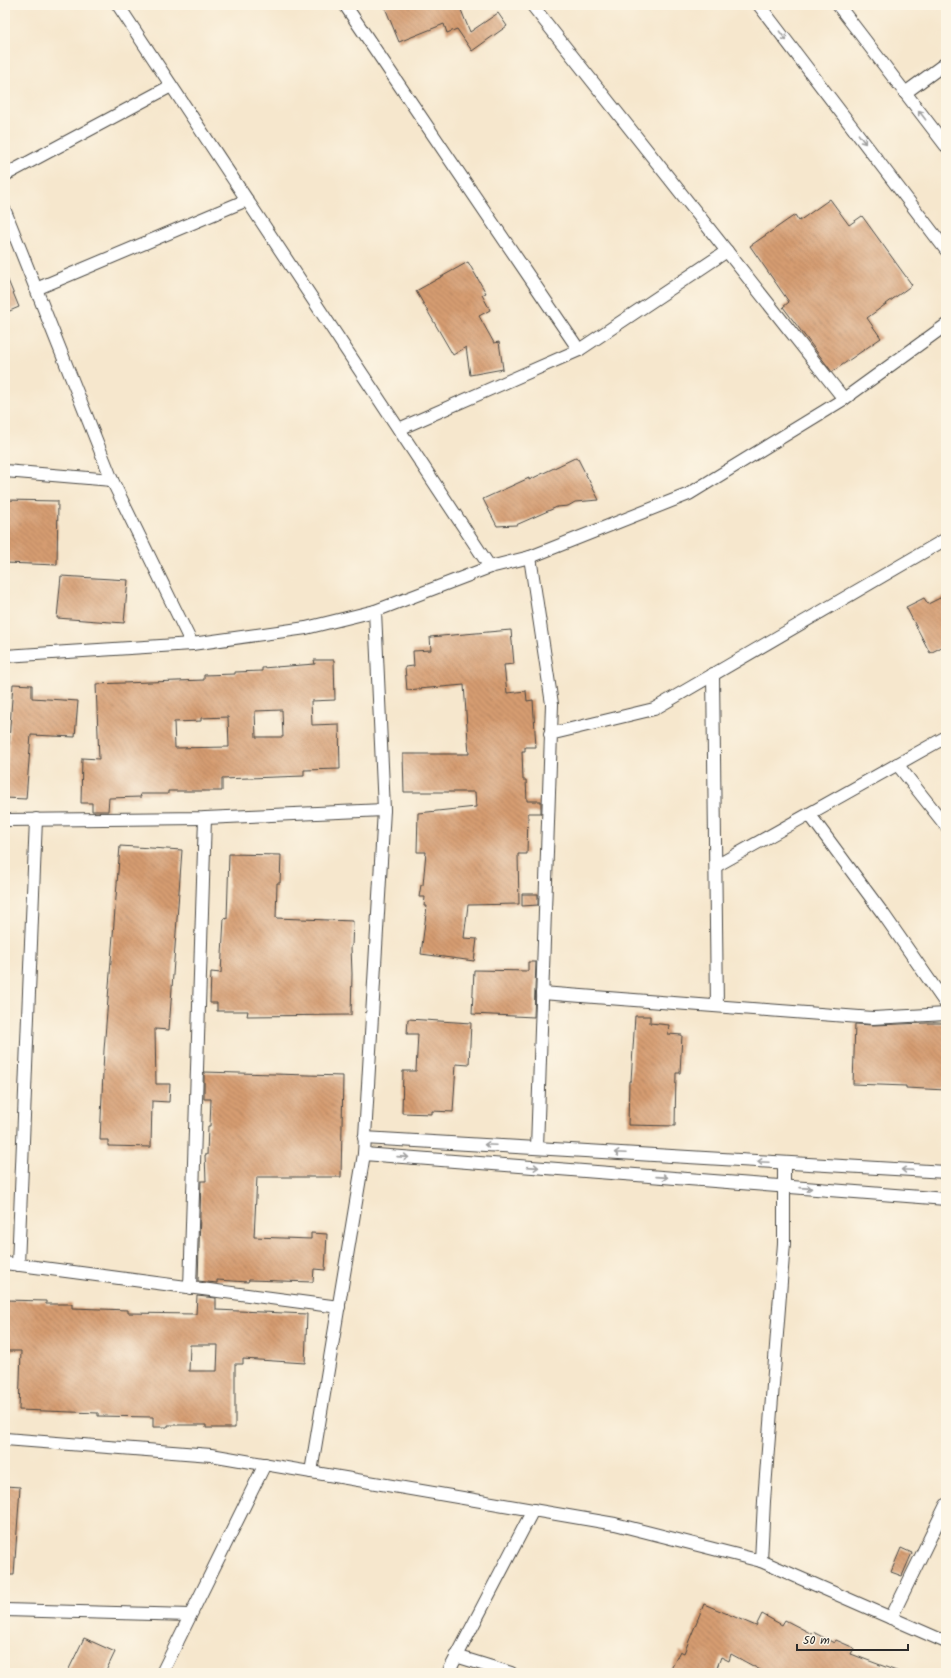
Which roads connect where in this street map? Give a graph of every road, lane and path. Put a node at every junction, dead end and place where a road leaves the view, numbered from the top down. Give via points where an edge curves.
1 (118, 5) edge
2 (345, 5) edge
3 (532, 5) edge
4 (759, 5) edge
5 (838, 5) edge
6 (946, 63) edge
7 (172, 86) junction
8 (905, 93) junction
9 (946, 146) edge
10 (5, 175) edge
11 (247, 200) junction
12 (5, 211) edge
13 (946, 250) edge
14 (727, 251) junction
15 (36, 288) junction
16 (946, 325) edge
17 (579, 350) junction
18 (844, 399) junction
19 (399, 429) junction
20 (5, 472) edge
21 (112, 480) junction
22 (944, 544) edge
23 (530, 558) junction
24 (490, 567) junction
25 (375, 611) junction
26 (192, 644) junction
27 (5, 656) edge
28 (714, 674) junction
29 (550, 734) junction
30 (946, 737) edge
31 (898, 764) junction
32 (384, 810) junction
33 (810, 815) junction
34 (205, 818) junction
35 (36, 819) junction
36 (5, 820) edge
37 (946, 826) edge
38 (716, 866) junction
39 (542, 993) junction
40 (946, 1004) edge
41 (717, 1006) junction
42 (946, 1014) edge
43 (364, 1138) junction
44 (537, 1148) junction
45 (364, 1154) junction
46 (784, 1163) junction
47 (946, 1172) edge
48 (784, 1186) junction
49 (946, 1199) edge
50 (5, 1263) edge
51 (18, 1265) junction
52 (190, 1288) junction
53 (339, 1307) junction
54 (5, 1439) edge
55 (265, 1464) junction
56 (311, 1472) junction
57 (946, 1505) edge
58 (533, 1510) junction
59 (761, 1561) junction
60 (5, 1610) edge
61 (190, 1614) junction
62 (891, 1618) junction
63 (946, 1642) edge
64 (456, 1656) junction
65 (162, 1673) edge
66 (448, 1673) edge
67 (511, 1673) edge

1 - 7 street
2 - 17 street
3 - 14 street
4 -> 13 street
5 - 8 street
6 - 8 street
7 - 10 street
7 - 11 street
9 -> 8 street
11 - 15 street
11 - 19 street
12 - 15 street
14 - 17 street
14 - 18 street
15 - 21 street
16 - 18 street
17 - 19 street
18 - 23 street via 689,494
19 - 24 street
20 - 21 street
21 - 26 street
22 - 28 street
23 - 24 street
23 - 29 street via 552,704
24 - 25 street
25 - 26 street via 306,628
25 - 32 street
26 - 27 street
28 - 29 street via 654,709
28 - 38 street
29 - 39 street
30 - 31 street
31 - 33 street
31 - 37 street
32 - 34 street
32 - 43 street
33 - 38 street
33 - 40 street
34 - 35 street
34 - 52 street
35 - 36 street
35 - 51 street
38 - 41 street
39 - 41 street
39 - 44 street
41 - 42 street via 873,1018
44 -> 43 street
43 - 45 street
46 -> 44 street
45 -> 48 street
45 - 53 street
47 -> 46 street
46 - 48 street
48 -> 49 street
48 - 59 street via 784,1243
50 - 51 street
51 - 52 street
52 - 53 street
53 - 56 street
54 - 55 street via 211,1455
55 - 56 street
55 - 61 street
56 - 58 street
57 - 62 street
58 - 59 street via 615,1524
58 - 64 street
59 - 62 street
60 - 61 street
61 - 65 street
62 - 63 street
64 - 66 street
64 - 67 street

